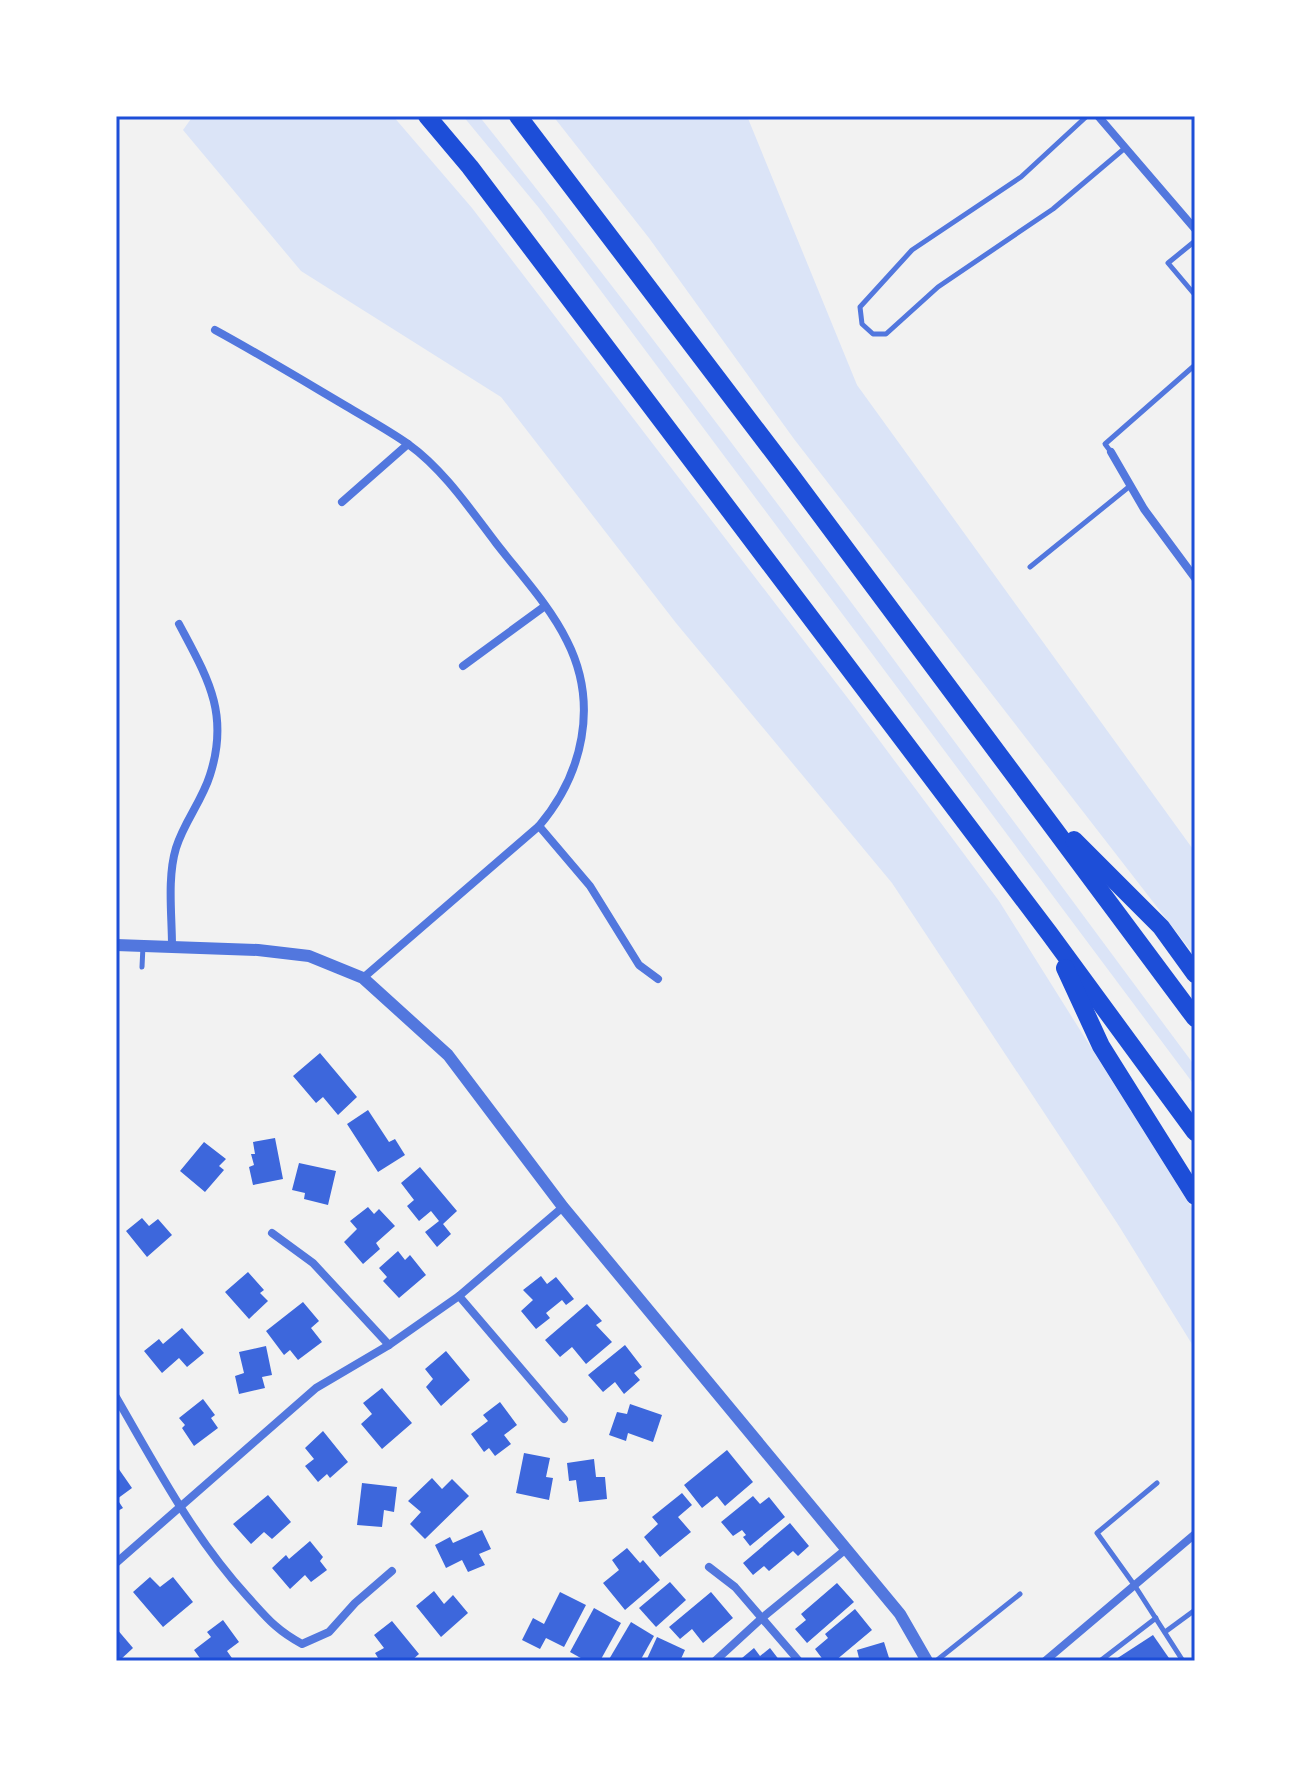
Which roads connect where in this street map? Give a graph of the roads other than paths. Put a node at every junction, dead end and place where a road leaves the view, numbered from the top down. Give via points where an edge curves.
1 (427, 116) edge
2 (518, 116) edge
3 (1087, 116) edge
4 (1098, 116) edge
5 (1126, 148) junction
6 (1195, 229) edge
7 (1195, 241) edge
8 (1195, 295) edge
9 (215, 330) dead end
10 (1195, 365) edge
11 (408, 444) junction
12 (1111, 452) joint
13 (1131, 485) junction
14 (342, 502) dead end
15 (1030, 567) dead end
16 (1195, 578) edge
17 (545, 606) junction
18 (179, 624) dead end
19 (463, 666) dead end
20 (1029, 795) junction
21 (539, 826) junction
22 (1049, 933) junction
23 (116, 945) edge
24 (143, 945) junction
25 (172, 946) junction
26 (142, 967) dead end
27 (1195, 974) edge
28 (363, 978) junction
29 (658, 979) dead end
30 (1195, 1018) edge
31 (1195, 1132) edge
32 (1195, 1196) edge
33 (563, 1207) junction
34 (272, 1233) dead end
35 (459, 1296) junction
36 (389, 1345) junction
37 (116, 1397) edge
38 (564, 1419) dead end
39 (1157, 1483) dead end
40 (180, 1506) junction
41 (1195, 1534) edge
42 (845, 1550) junction
43 (116, 1563) edge
44 (709, 1567) dead end
45 (392, 1571) dead end
46 (1135, 1586) junction
47 (1020, 1594) dead end
48 (1195, 1610) edge
49 (762, 1618) junction
50 (1156, 1618) junction
51 (1165, 1632) junction
52 (715, 1661) edge
53 (799, 1661) edge
54 (927, 1661) edge
55 (936, 1661) edge
56 (1045, 1661) edge
57 (1100, 1661) edge
58 (1183, 1661) edge

1 - 22 highway
2 - 20 highway
3 - 5 lane via 1021,177 912,250 860,307 862,324 873,334 886,334 938,287 1053,209
4 - 5 street
5 - 6 street
7 - 8 lane via 1168,263
9 - 11 street
10 - 12 lane via 1105,444
11 - 14 street
11 - 17 street via 467,505
12 - 13 street
13 - 15 lane
13 - 16 street
17 - 19 street
17 - 21 street via 577,667 584,725 573,774
18 - 25 street via 209,682 219,720 210,776 175,851
20 - 27 highway via 1161,927
20 - 30 highway
21 - 28 street
21 - 29 street via 590,886 639,965
22 - 31 highway
22 - 32 highway via 1101,1046
23 - 24 street
24 - 25 street
24 - 26 lane
25 - 28 street via 309,956
28 - 33 street via 448,1055
33 - 35 street
33 - 42 street
34 - 36 street via 313,1263
35 - 36 street
35 - 38 street
36 - 40 street via 316,1388
37 - 40 street
39 - 46 lane via 1097,1533
40 - 43 street
40 - 45 street via 227,1574 280,1633 302,1644 329,1632
41 - 46 street
42 - 49 street
42 - 54 street via 900,1614
44 - 49 street
46 - 50 lane
46 - 56 street
47 - 55 lane
48 - 51 lane
49 - 52 street
49 - 53 street
50 - 51 lane
50 - 57 lane
51 - 58 lane

